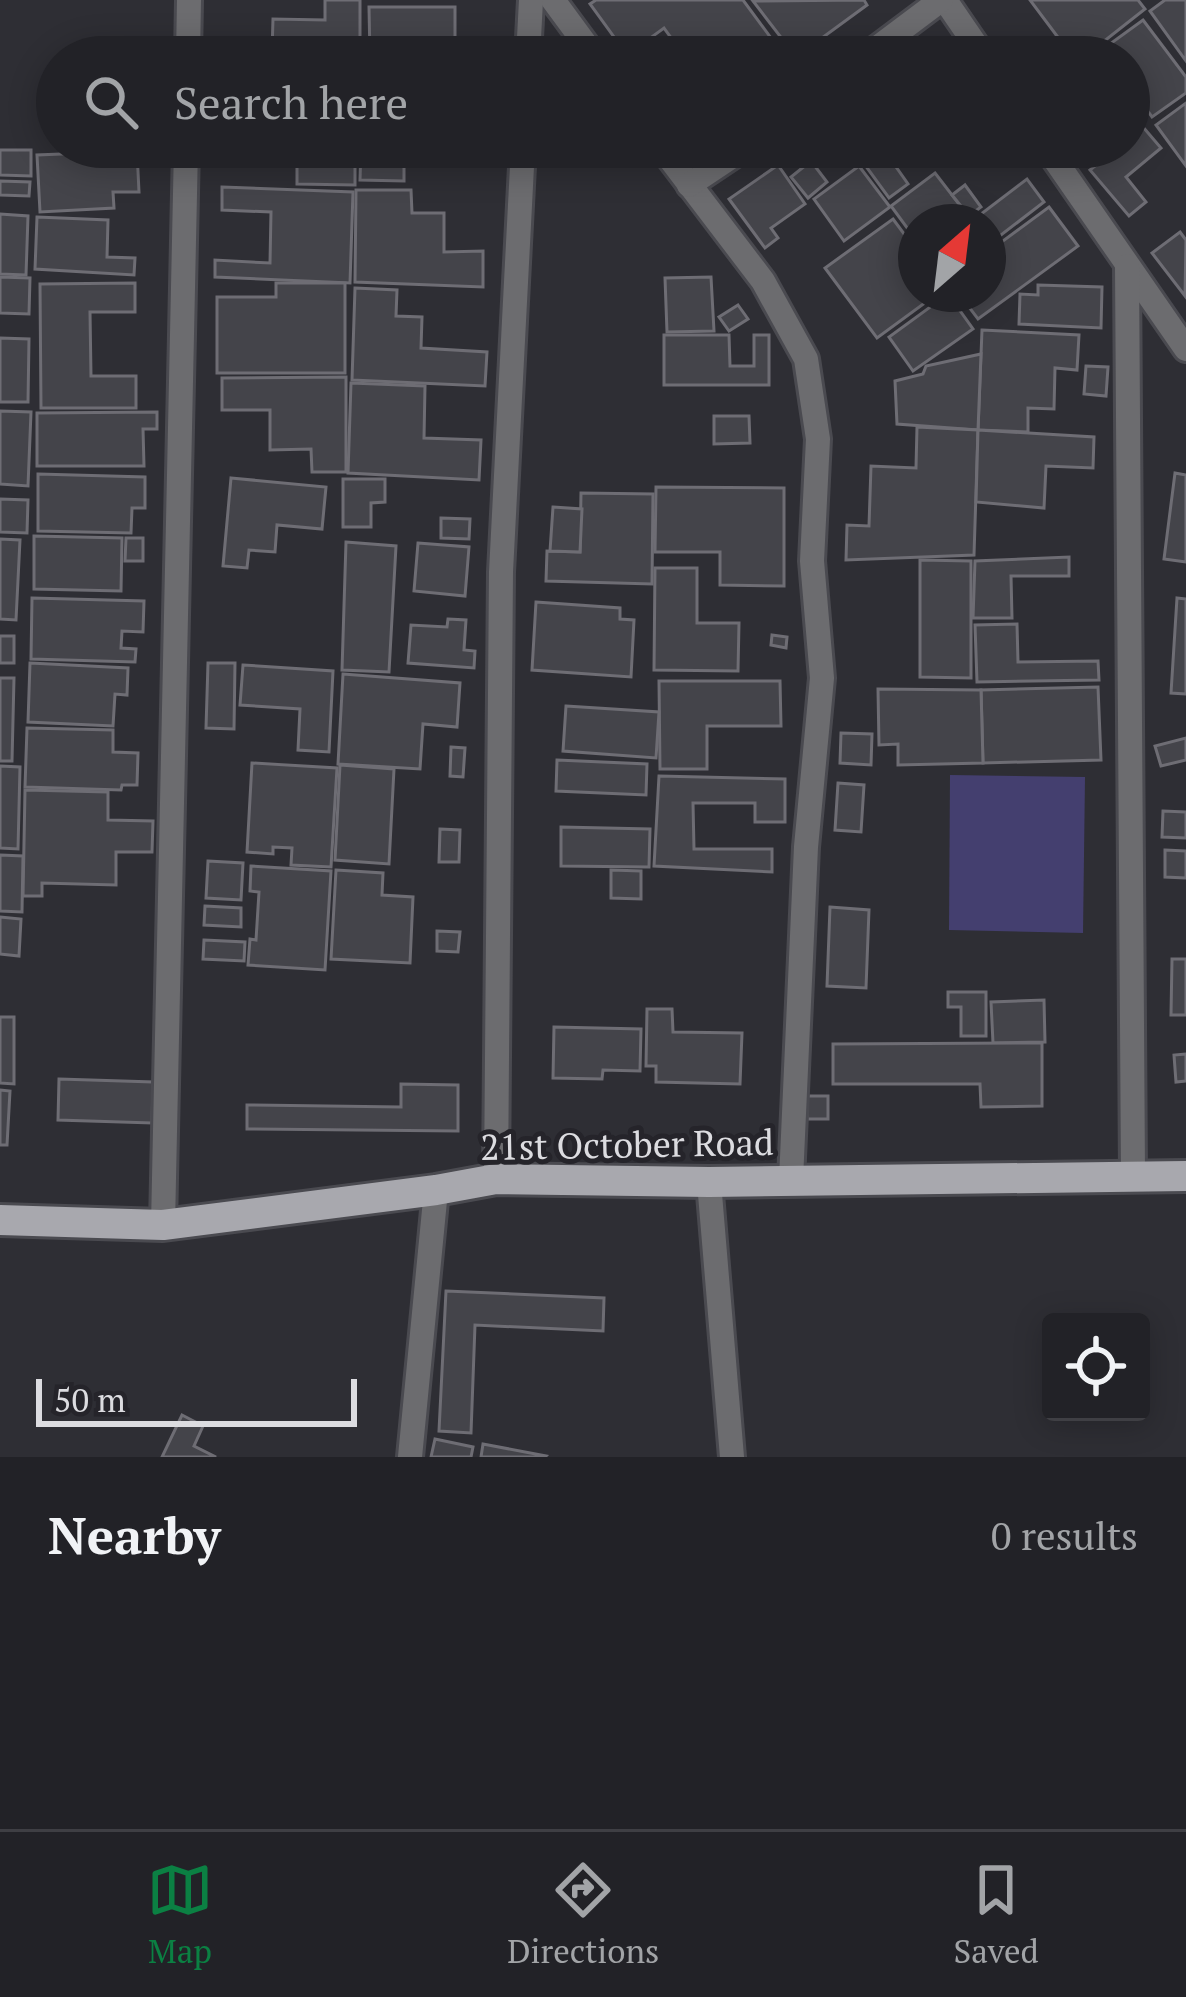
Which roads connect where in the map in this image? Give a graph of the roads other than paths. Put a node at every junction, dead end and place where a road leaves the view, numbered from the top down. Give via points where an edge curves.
1 (189, 0) edge
2 (531, 0) edge
3 (553, 0) edge
4 (943, 0) edge
5 (188, 36) edge
6 (529, 36) edge
7 (580, 36) edge
8 (894, 36) edge
9 (969, 36) edge
10 (186, 168) edge
11 (523, 168) edge
12 (676, 168) edge
13 (714, 168) edge
14 (1060, 168) edge
15 (689, 185) junction
16 (1127, 266) junction
17 (1186, 349) edge
18 (1133, 1175) junction
19 (1186, 1176) edge
20 (496, 1179) junction
21 (791, 1180) junction
22 (709, 1182) junction
23 (436, 1190) junction
24 (0, 1220) edge
25 (164, 1225) junction
26 (410, 1457) edge
27 (732, 1457) edge

1 - 5 street
2 - 6 street
3 - 7 street
4 - 8 street
4 - 9 street
10 - 25 street
11 - 20 street via 501,572
12 - 15 street
13 - 15 street
14 - 16 street
15 - 21 street via 764,281 806,359 818,439 812,561 822,678
16 - 17 street
16 - 18 street
18 - 19 main road, 21st October Road
18 - 21 main road, 21st October Road
20 - 22 main road, 21st October Road
20 - 23 main road, 21st October Road
21 - 22 main road, 21st October Road
22 - 27 street
23 - 25 main road, 21st October Road
23 - 26 street
24 - 25 main road, 21st October Road

